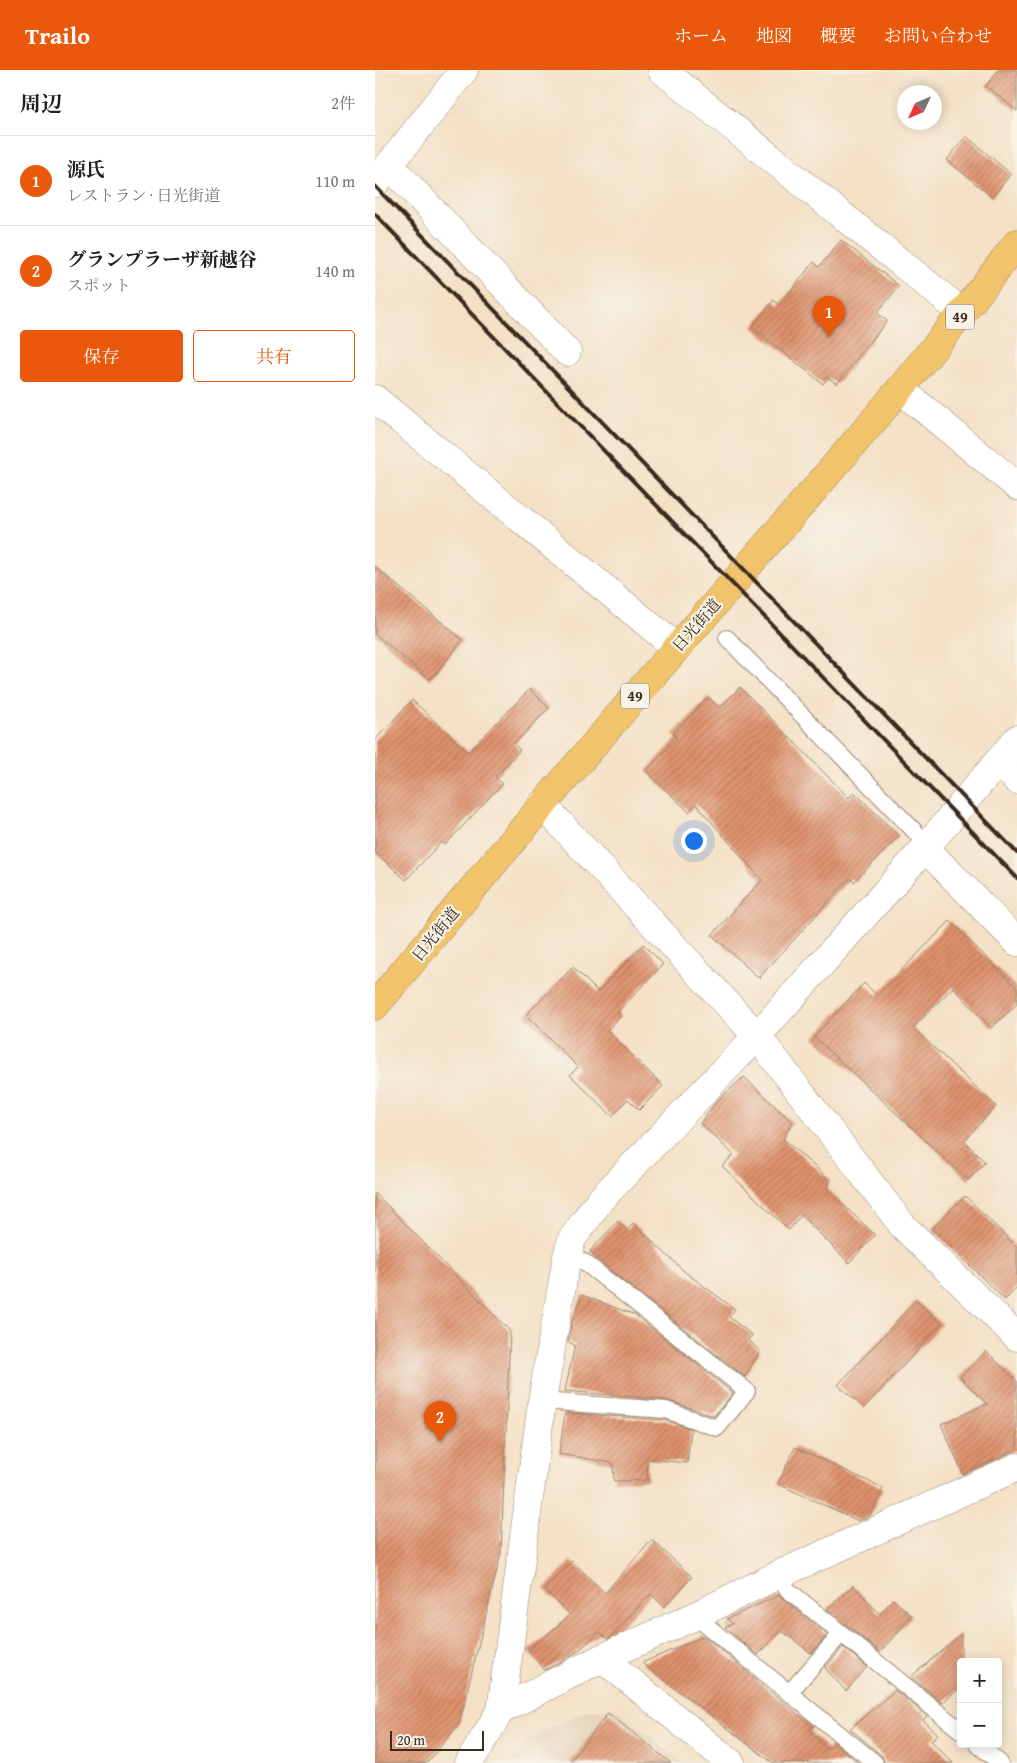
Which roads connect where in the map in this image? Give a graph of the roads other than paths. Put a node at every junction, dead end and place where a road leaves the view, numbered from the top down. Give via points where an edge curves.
1 (464, 70) edge
2 (663, 70) edge
3 (382, 174) edge
4 (1017, 243) edge
5 (963, 313) junction
6 (567, 352) dead end
7 (900, 389) junction
8 (375, 399) edge
9 (1017, 486) edge
10 (727, 638) dead end
11 (677, 648) junction
12 (1017, 739) edge
13 (1008, 771) edge
14 (542, 804) junction
15 (927, 847) junction
16 (1017, 942) edge
17 (375, 1006) edge
18 (757, 1036) junction
19 (567, 1256) junction
20 (1017, 1337) edge
21 (542, 1401) junction
22 (1017, 1467) edge
23 (778, 1575) junction
24 (695, 1616) junction
25 (841, 1634) junction
26 (602, 1658) junction
27 (789, 1693) junction
28 (501, 1710) junction
29 (957, 1728) edge
30 (982, 1748) edge
31 (469, 1763) edge
32 (731, 1763) edge
33 (875, 1763) edge
34 (1000, 1763) edge

1 - 3 street
2 - 5 street
3 - 6 street
4 - 5 main road, 日光街道 / 49
5 - 7 main road, 日光街道 / 49
7 - 9 street
7 - 11 main road, 日光街道 / 49
8 - 11 street
10 - 15 lane
11 - 14 main road, 日光街道 / 49
12 - 13 street
13 - 15 street
14 - 17 main road, 日光街道 / 49
14 - 18 street
15 - 16 street
15 - 18 street
18 - 19 street via 600,1200 572,1239
18 - 20 street via 903,1226
19 - 21 street
19 - 21 lane via 585,1262 747,1391 717,1428 666,1410
21 - 28 street
22 - 23 street
23 - 24 street
23 - 25 lane via 788,1590
24 - 26 street
24 - 27 lane
25 - 27 lane
25 - 29 lane
26 - 28 street
26 - 32 street
27 - 33 lane
28 - 31 street
30 - 34 lane

